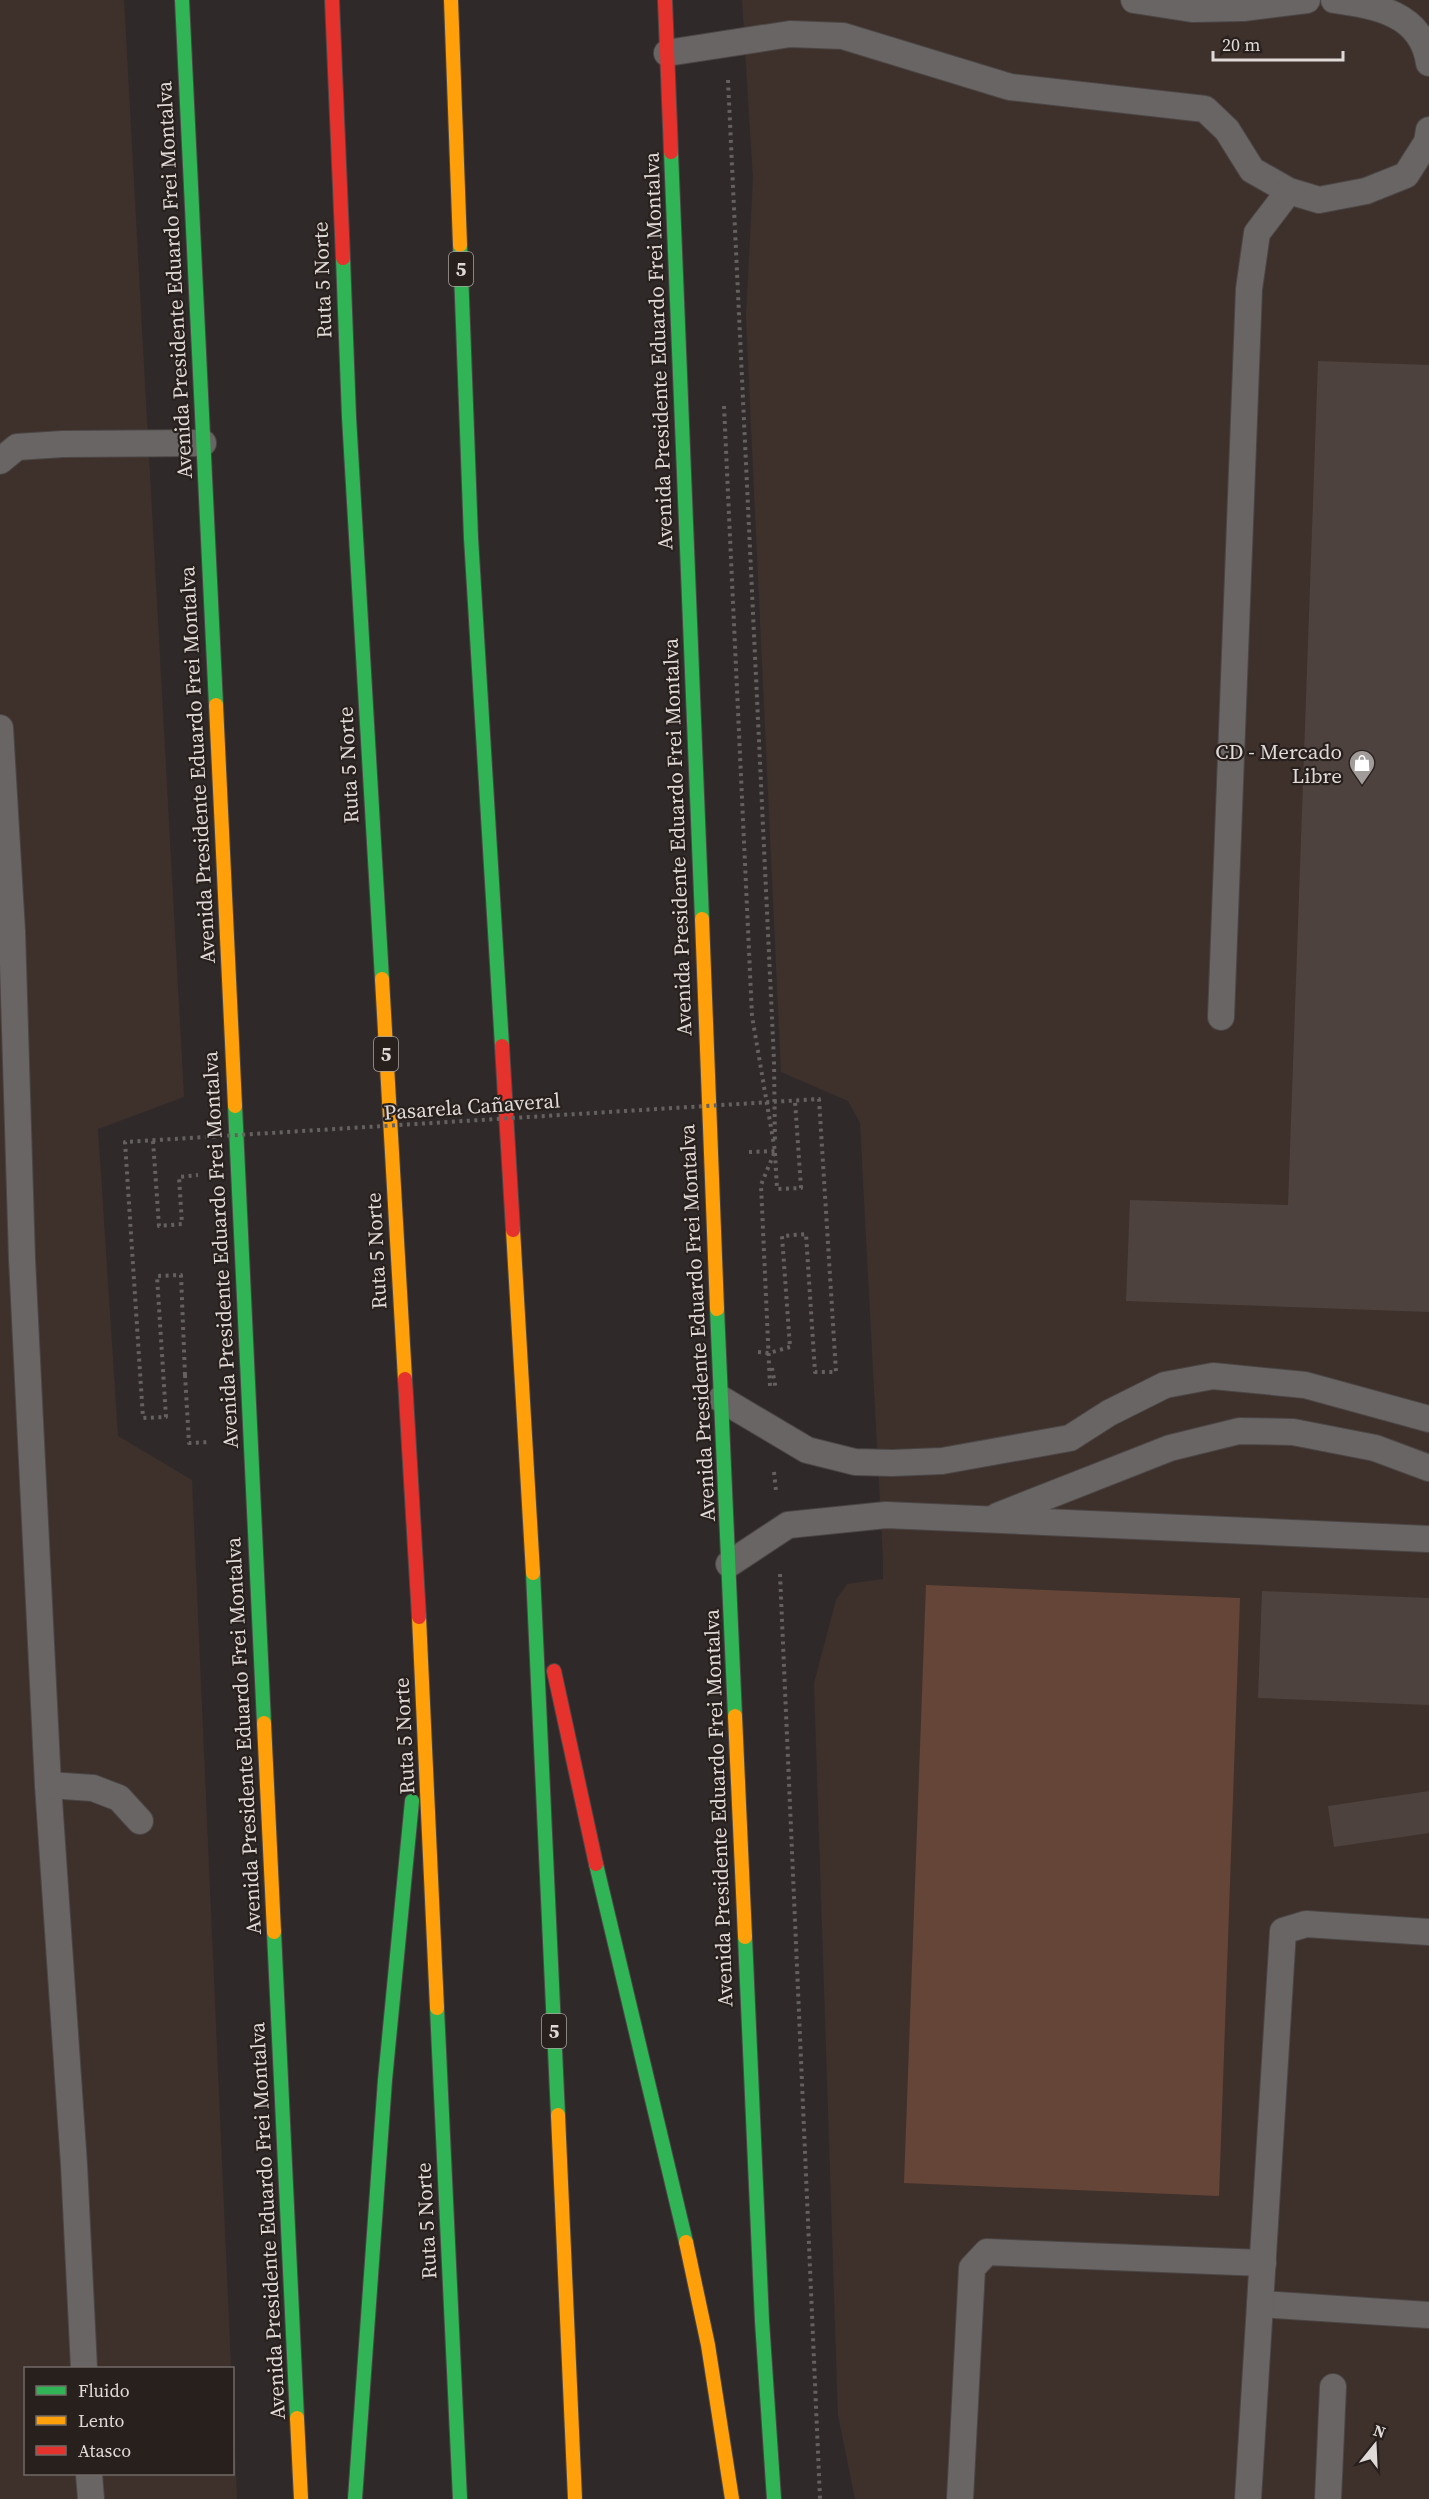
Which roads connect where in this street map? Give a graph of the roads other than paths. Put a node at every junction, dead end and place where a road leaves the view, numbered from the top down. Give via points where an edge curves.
1 (182, 0) edge
2 (332, 0) edge
3 (450, 0) edge
4 (665, 0) edge
5 (1134, 0) edge
6 (1307, 0) edge
7 (1334, 0) edge
8 (667, 53) junction
9 (1429, 63) edge
10 (1429, 130) edge
11 (1289, 191) junction
12 (203, 443) junction
13 (0, 461) edge
14 (0, 728) edge
15 (1221, 1017) dead end
16 (721, 1399) junction
17 (1429, 1419) edge
18 (1429, 1468) edge
19 (989, 1520) junction
20 (1429, 1539) edge
21 (533, 1563) junction
22 (729, 1564) junction
23 (423, 1692) junction
24 (48, 1785) junction
25 (140, 1821) dead end
26 (1429, 1932) edge
27 (1263, 2263) junction
28 (1260, 2304) junction
29 (1429, 2315) edge
30 (84, 2367) edge
31 (1333, 2387) dead end
32 (90, 2475) edge
33 (91, 2499) edge
34 (301, 2499) edge
35 (355, 2499) edge
36 (460, 2499) edge
37 (575, 2499) edge
38 (732, 2499) edge
39 (774, 2499) edge
40 (960, 2499) edge
41 (1248, 2499) edge
42 (1328, 2499) edge

1 - 12 main road, Avenida Presidente Eduardo Frei Montalva
2 - 23 main road, Ruta 5 Norte / 5 via 349,417
3 - 21 main road, 5 via 472,550
4 - 8 main road, Avenida Presidente Eduardo Frei Montalva
5 - 6 lane via 1192,9
7 - 9 lane via 1371,6 1404,19 1426,46
8 - 11 lane via 790,34 843,36 1010,87 1205,109 1227,130 1252,170
8 - 16 main road, Avenida Presidente Eduardo Frei Montalva
10 - 11 lane via 1427,142 1406,175 1366,191 1319,200
11 - 15 lane via 1257,233 1250,288
12 - 13 lane via 17,447
12 - 34 main road, Avenida Presidente Eduardo Frei Montalva
14 - 24 lane
16 - 17 lane via 807,1450 855,1462 942,1461 1070,1438 1165,1385 1213,1376 1305,1385
16 - 22 main road, Avenida Presidente Eduardo Frei Montalva
18 - 19 lane via 1375,1448 1293,1432 1239,1431 1170,1448
19 - 20 lane
19 - 22 lane via 886,1515 788,1525
21 - 37 main road, 5
21 - 38 main road via 573,1766 690,2254 714,2374
22 - 39 main road, Avenida Presidente Eduardo Frei Montalva via 761,2309
23 - 35 main road via 385,2080
23 - 36 main road, Ruta 5 Norte / 5
24 - 25 lane via 93,1788 119,1798
24 - 30 lane
26 - 27 lane via 1306,1924 1283,1931
27 - 28 lane
27 - 40 lane via 987,2252 972,2268
28 - 29 lane
28 - 41 lane
31 - 42 lane
32 - 33 lane

